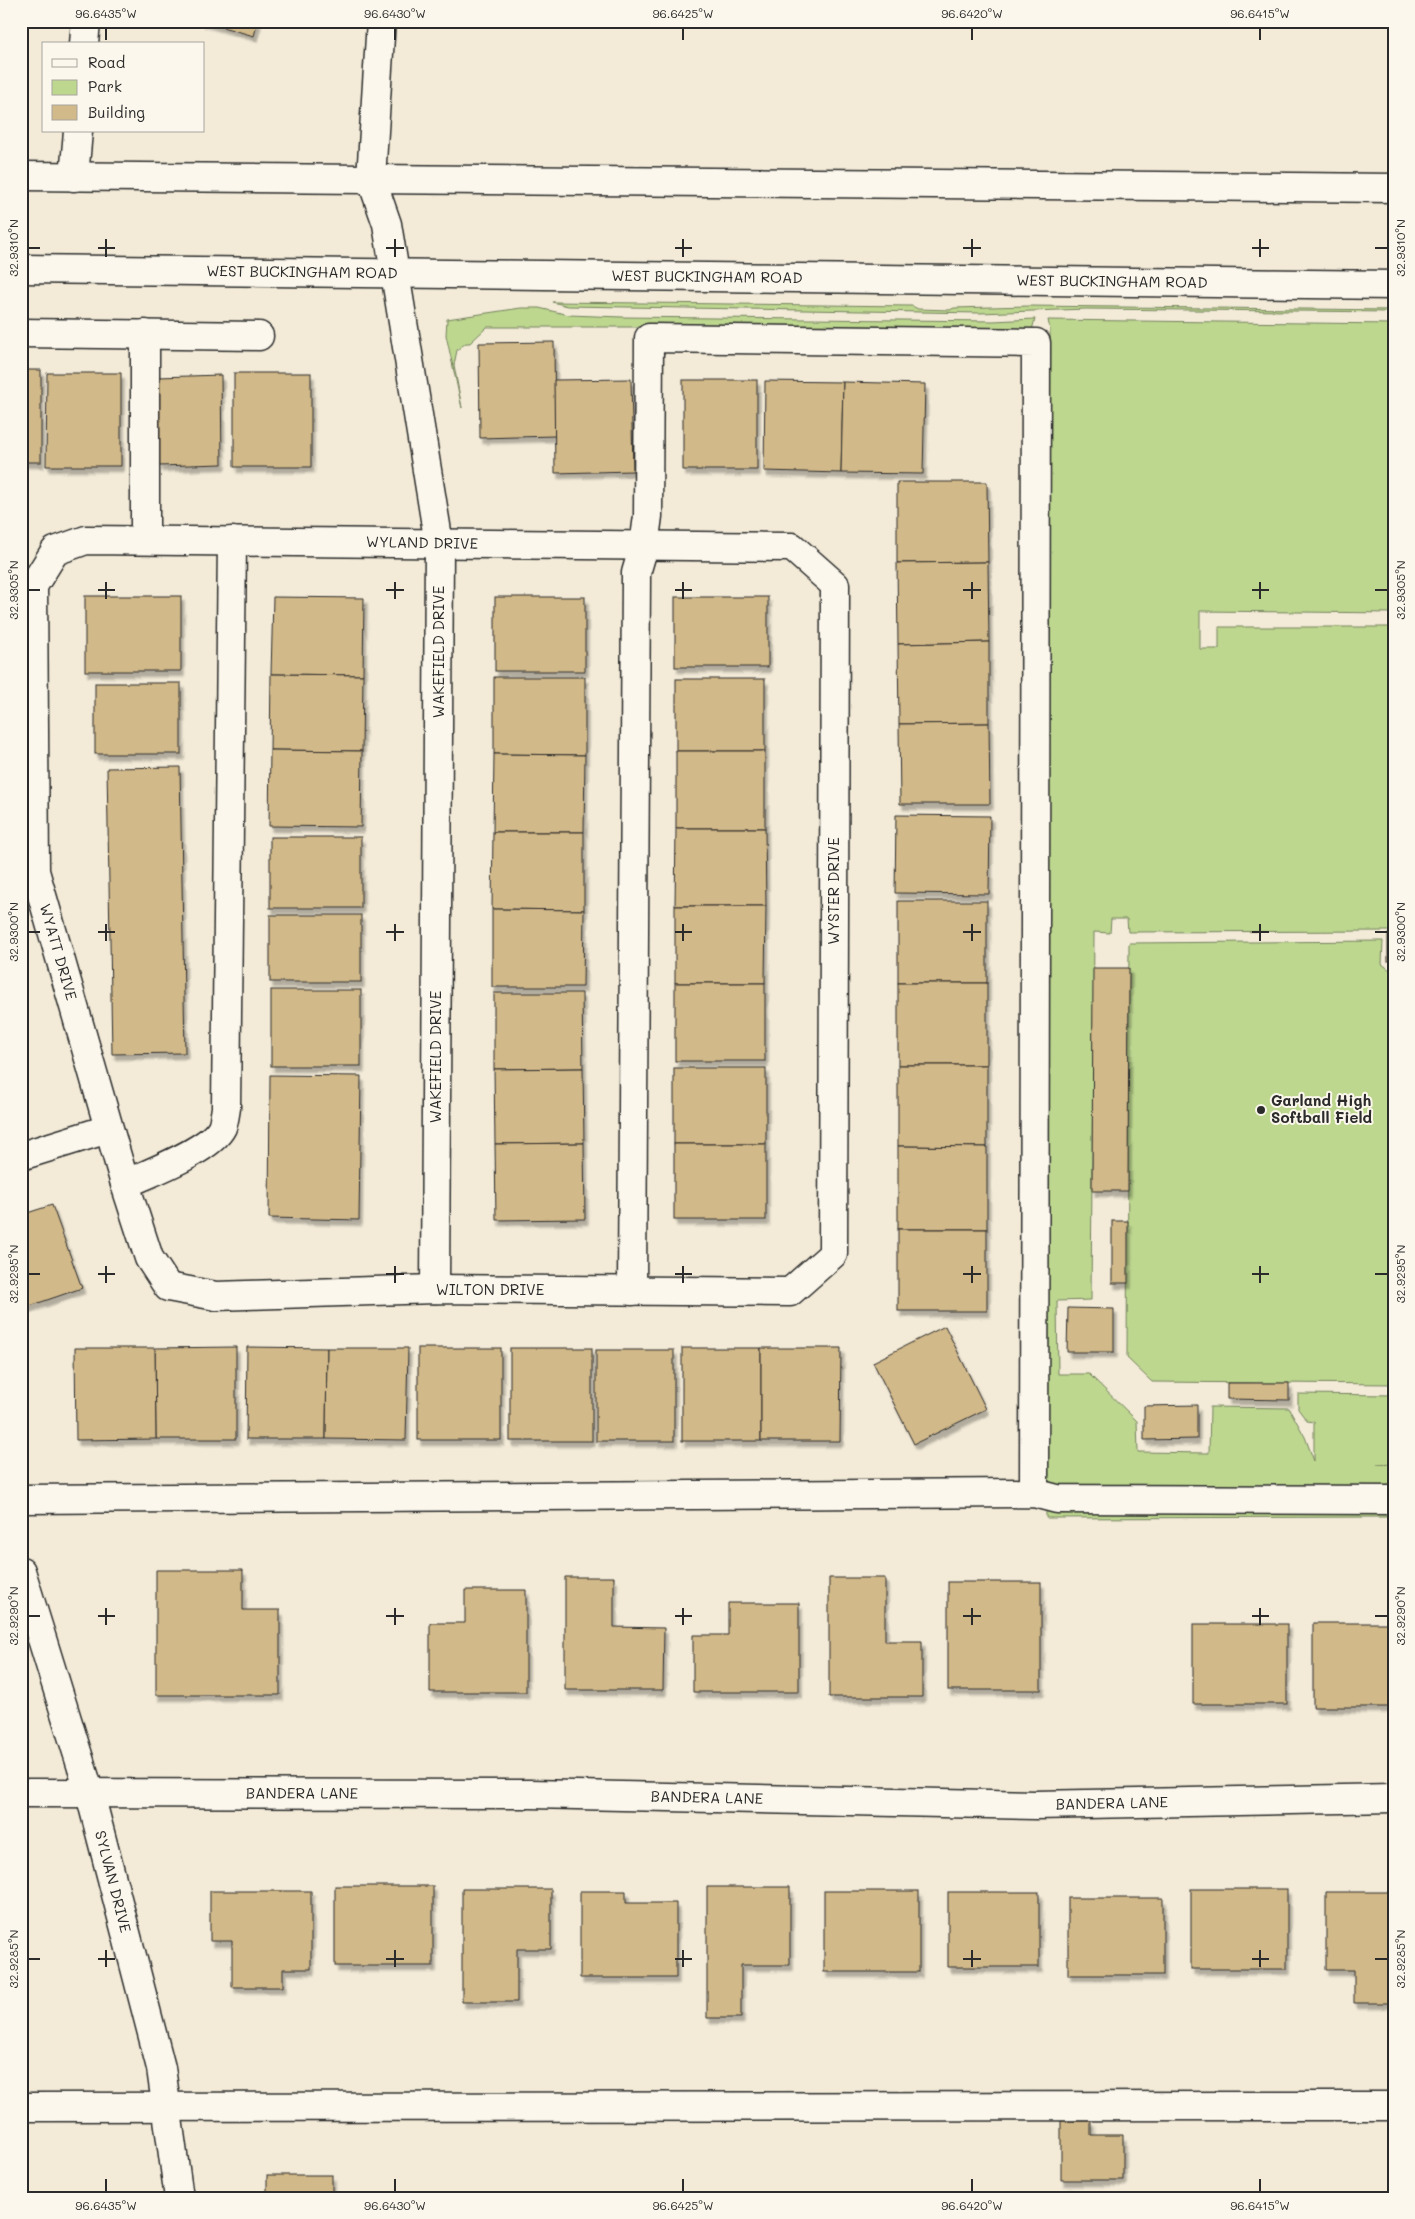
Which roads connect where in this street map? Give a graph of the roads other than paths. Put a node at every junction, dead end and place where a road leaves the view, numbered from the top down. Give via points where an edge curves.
1 (86, 21) edge
2 (381, 21) edge
3 (84, 42) edge
4 (78, 132) edge
5 (21, 176) edge
6 (74, 177) junction
7 (371, 178) junction
8 (1394, 188) edge
9 (21, 269) edge
10 (395, 274) junction
11 (1394, 285) edge
12 (21, 333) edge
13 (145, 334) junction
14 (259, 336) dead end
15 (145, 540) junction
16 (232, 541) junction
17 (439, 544) junction
18 (644, 546) junction
19 (792, 547) joint
20 (54, 551) joint
21 (108, 1129) junction
22 (21, 1156) edge
23 (126, 1184) junction
24 (833, 1254) joint
25 (149, 1258) joint
26 (435, 1290) junction
27 (632, 1291) junction
28 (1034, 1493) junction
29 (21, 1499) edge
30 (1394, 1500) edge
31 (21, 1571) edge
32 (21, 1793) edge
33 (90, 1794) junction
34 (1394, 1798) edge
35 (21, 2106) edge
36 (1394, 2106) edge
37 (166, 2107) junction
38 (179, 2198) edge

1 - 3 street
2 - 7 street, WAKEFIELD DRIVE
4 - 6 street
5 - 6 street
6 - 7 street
7 - 8 street
7 - 10 street, WAKEFIELD DRIVE via 387,224
9 - 10 street, WEST BUCKINGHAM ROAD
10 - 11 street, WEST BUCKINGHAM ROAD
10 - 17 street, WAKEFIELD DRIVE
12 - 13 street
13 - 14 street
13 - 15 street
15 - 16 street, WYLAND DRIVE
15 - 20 street, WYLAND DRIVE via 86,540
16 - 17 street, WYLAND DRIVE
16 - 23 street via 226,1108 222,1127 210,1140 190,1154
17 - 18 street, WYLAND DRIVE
17 - 26 street, WAKEFIELD DRIVE
18 - 19 street, WYLAND DRIVE
18 - 27 street via 636,573
18 - 28 street via 648,516 649,338 1036,343
19 - 24 street, WYSTER DRIVE via 835,586
20 - 21 street, WYATT DRIVE via 33,586 36,871
21 - 22 street
21 - 23 street, WYATT DRIVE
23 - 25 street, WYATT DRIVE
24 - 27 street, WILTON DRIVE via 790,1292
25 - 26 street, WILTON DRIVE via 168,1287 216,1296
26 - 27 street, WILTON DRIVE
28 - 29 street
28 - 30 street via 1057,1500
31 - 33 street, SYLVAN DRIVE
32 - 33 street, BANDERA LANE
33 - 34 street, BANDERA LANE via 531,1794 1035,1805
33 - 37 street, SYLVAN DRIVE via 161,2068
35 - 37 street
36 - 37 street
37 - 38 street, SYLVAN DRIVE

